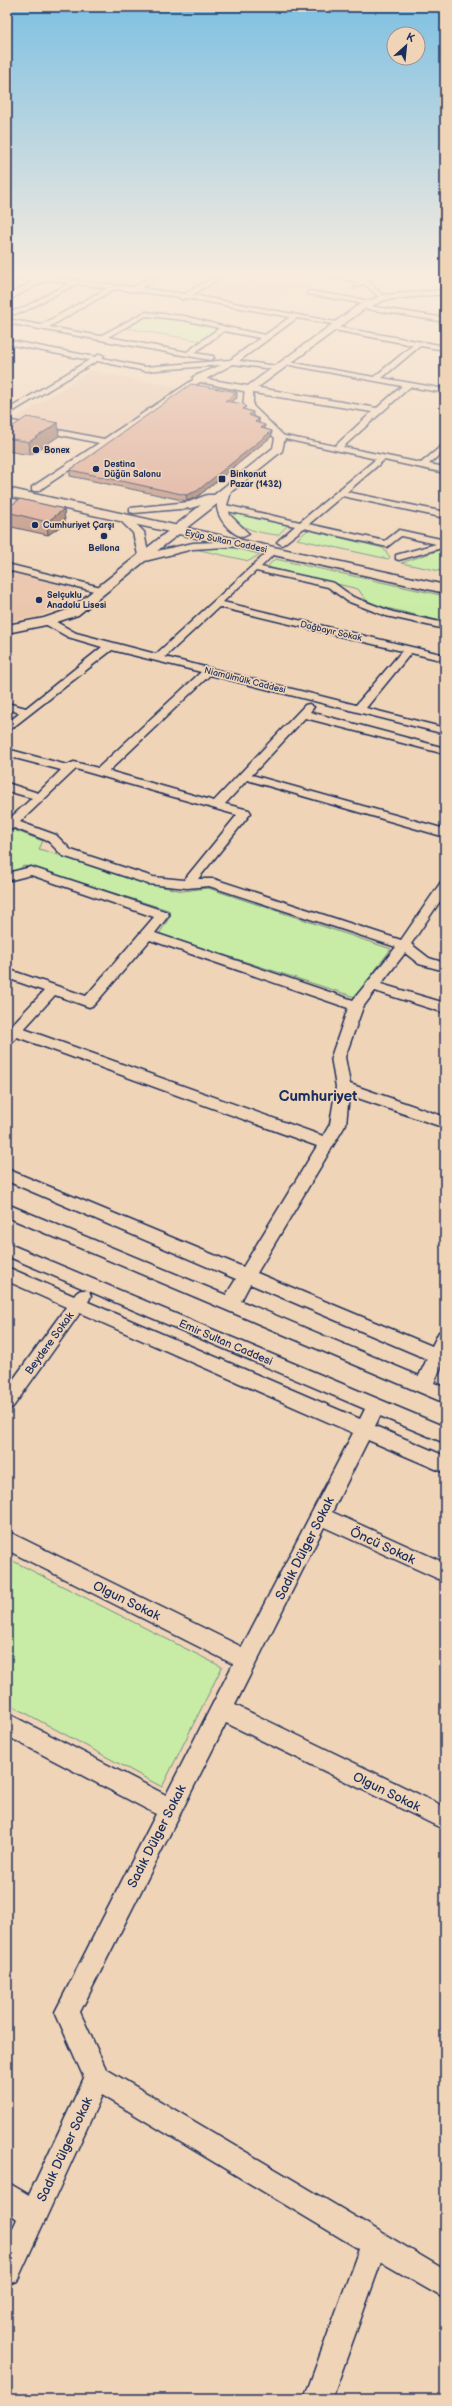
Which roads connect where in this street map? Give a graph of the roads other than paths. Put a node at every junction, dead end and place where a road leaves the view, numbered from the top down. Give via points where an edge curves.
1 (54, 384) edge
2 (192, 384) edge
3 (223, 384) edge
4 (255, 384) edge
5 (409, 384) edge
6 (411, 384) edge
7 (248, 390) junction
8 (445, 390) edge
9 (378, 411) junction
10 (7, 413) edge
11 (7, 422) edge
12 (280, 437) junction
13 (107, 442) junction
14 (445, 445) edge
15 (337, 448) junction
16 (383, 457) junction
17 (424, 465) junction
18 (445, 470) edge
19 (7, 482) edge
20 (35, 488) junction
21 (226, 491) junction
22 (7, 492) edge
23 (340, 494) junction
24 (221, 507) junction
25 (130, 515) junction
26 (445, 515) edge
27 (303, 525) junction
28 (183, 526) junction
29 (241, 539) junction
30 (445, 543) edge
31 (387, 544) junction
32 (277, 547) junction
33 (144, 558) junction
34 (396, 562) junction
35 (7, 567) edge
36 (254, 568) junction
37 (445, 578) edge
38 (445, 589) edge
39 (102, 590) junction
40 (216, 603) junction
41 (47, 621) junction
42 (445, 626) edge
43 (7, 628) edge
44 (110, 646) junction
45 (409, 649) junction
46 (158, 658) junction
47 (445, 658) edge
48 (208, 671) junction
49 (317, 698) junction
50 (7, 706) edge
51 (359, 709) junction
52 (27, 712) junction
53 (303, 714) junction
54 (7, 729) edge
55 (445, 731) edge
56 (445, 750) edge
57 (7, 752) edge
58 (69, 770) junction
59 (101, 772) junction
60 (244, 776) junction
61 (7, 786) edge
62 (40, 797) junction
63 (217, 806) junction
64 (10, 825) edge
65 (445, 832) edge
66 (7, 877) edge
67 (187, 884) junction
68 (445, 886) edge
69 (147, 935) junction
70 (404, 945) junction
71 (445, 967) edge
72 (7, 973) edge
73 (372, 986) junction
74 (53, 989) junction
75 (356, 1006) junction
76 (445, 1008) edge
77 (11, 1035) edge
78 (343, 1087) junction
79 (445, 1123) edge
80 (326, 1143) junction
81 (7, 1175) edge
82 (7, 1210) edge
83 (7, 1249) edge
84 (7, 1274) edge
85 (247, 1275) junction
86 (91, 1285) junction
87 (78, 1304) junction
88 (230, 1304) junction
89 (445, 1337) edge
90 (441, 1357) edge
91 (424, 1386) junction
92 (445, 1395) edge
93 (7, 1402) edge
94 (376, 1406) junction
95 (364, 1430) junction
96 (445, 1436) edge
97 (445, 1465) edge
98 (321, 1516) junction
99 (7, 1540) edge
100 (445, 1573) edge
101 (246, 1660) junction
102 (221, 1709) junction
103 (7, 1724) edge
104 (169, 1809) junction
105 (445, 1820) edge
106 (97, 2078) junction
107 (7, 2195) edge
108 (34, 2214) junction
109 (374, 2243) junction
110 (7, 2271) edge
111 (445, 2285) edge
112 (318, 2399) edge

1 - 10 street
2 - 13 street
3 - 7 street
4 - 7 street
5 - 9 street
6 - 8 street
7 - 9 street
7 - 12 street via 248,407
9 - 15 street
11 - 13 street
12 - 15 street
12 - 21 street via 278,449
13 - 20 street
14 - 17 street
15 - 16 street
16 - 17 street
16 - 23 street
17 - 18 street
19 - 20 main road, Eyüp Sultan Caddesi
20 - 25 main road, Eyüp Sultan Caddesi
21 - 24 street via 220,502
21 - 25 street via 191,505
21 - 28 street
22 - 25 main road, Eyüp Sultan Caddesi
23 - 26 street
23 - 27 street
24 - 27 street
24 - 29 street via 221,511
25 - 28 main road, Eyüp Sultan Caddesi
25 - 33 street via 138,532
27 - 31 street
27 - 32 street
28 - 29 main road, Eyüp Sultan Caddesi
28 - 33 street
29 - 32 main road, Eyüp Sultan Caddesi
29 - 33 street via 193,546
30 - 31 street via 399,533
30 - 34 street
31 - 34 street
32 - 34 main road, Eyüp Sultan Caddesi
32 - 36 street
32 - 38 main road, Eyüp Sultan Caddesi
33 - 39 street
34 - 37 main road, Eyüp Sultan Caddesi
35 - 39 street
36 - 40 street
36 - 42 street via 331,586 350,600
39 - 41 street via 74,612
40 - 45 street, Dağbayır Sokak
40 - 46 street
41 - 43 street
41 - 44 street, Niamülmülk Caddesi via 72,635
44 - 46 street, Niamülmülk Caddesi
44 - 52 street
45 - 47 street, Dağbayır Sokak
45 - 51 street
46 - 48 street, Niamülmülk Caddesi
48 - 49 street, Niamülmülk Caddesi
48 - 59 street
49 - 51 street, Niamülmülk Caddesi
49 - 53 street
50 - 52 street
51 - 55 street, Niamülmülk Caddesi
52 - 54 street
53 - 56 street
53 - 60 street
57 - 58 street
58 - 59 street via 74,765
58 - 62 street
59 - 63 street
60 - 63 street
60 - 65 street
61 - 62 street
62 - 64 street
63 - 67 street via 245,813
64 - 67 street via 52,838 67,853 152,881
66 - 69 street via 30,871 162,915
67 - 70 street via 210,882
68 - 70 street
69 - 74 street via 89,1002
69 - 75 street
70 - 71 street via 424,961
70 - 73 street
72 - 74 street
73 - 75 street
73 - 76 street
74 - 77 street
75 - 78 street via 338,1057
77 - 80 street
78 - 79 street
78 - 80 street via 338,1124
80 - 85 street
81 - 85 street
82 - 88 street
83 - 86 street, Emir Sultan Caddesi
84 - 87 street
85 - 88 street
85 - 90 street
86 - 87 street, Beydere Sokak
86 - 94 street, Emir Sultan Caddesi
87 - 93 street, Beydere Sokak
87 - 95 street
88 - 91 street
89 - 90 street
90 - 91 street
91 - 92 street
94 - 95 street, Sadık Dülger Sokak
94 - 96 street, Emir Sultan Caddesi
95 - 97 street
95 - 98 street, Sadık Dülger Sokak
98 - 100 street, Öncü Sokak
98 - 101 street, Sadık Dülger Sokak
99 - 101 street, Olgun Sokak
101 - 102 street, Sadık Dülger Sokak
102 - 104 street, Sadık Dülger Sokak
102 - 105 street, Olgun Sokak
103 - 104 street
104 - 106 street, Sadık Dülger Sokak via 67,2012
106 - 108 street, Sadık Dülger Sokak
106 - 109 street
107 - 108 street
108 - 110 street, Sadık Dülger Sokak
109 - 111 street
109 - 112 street

